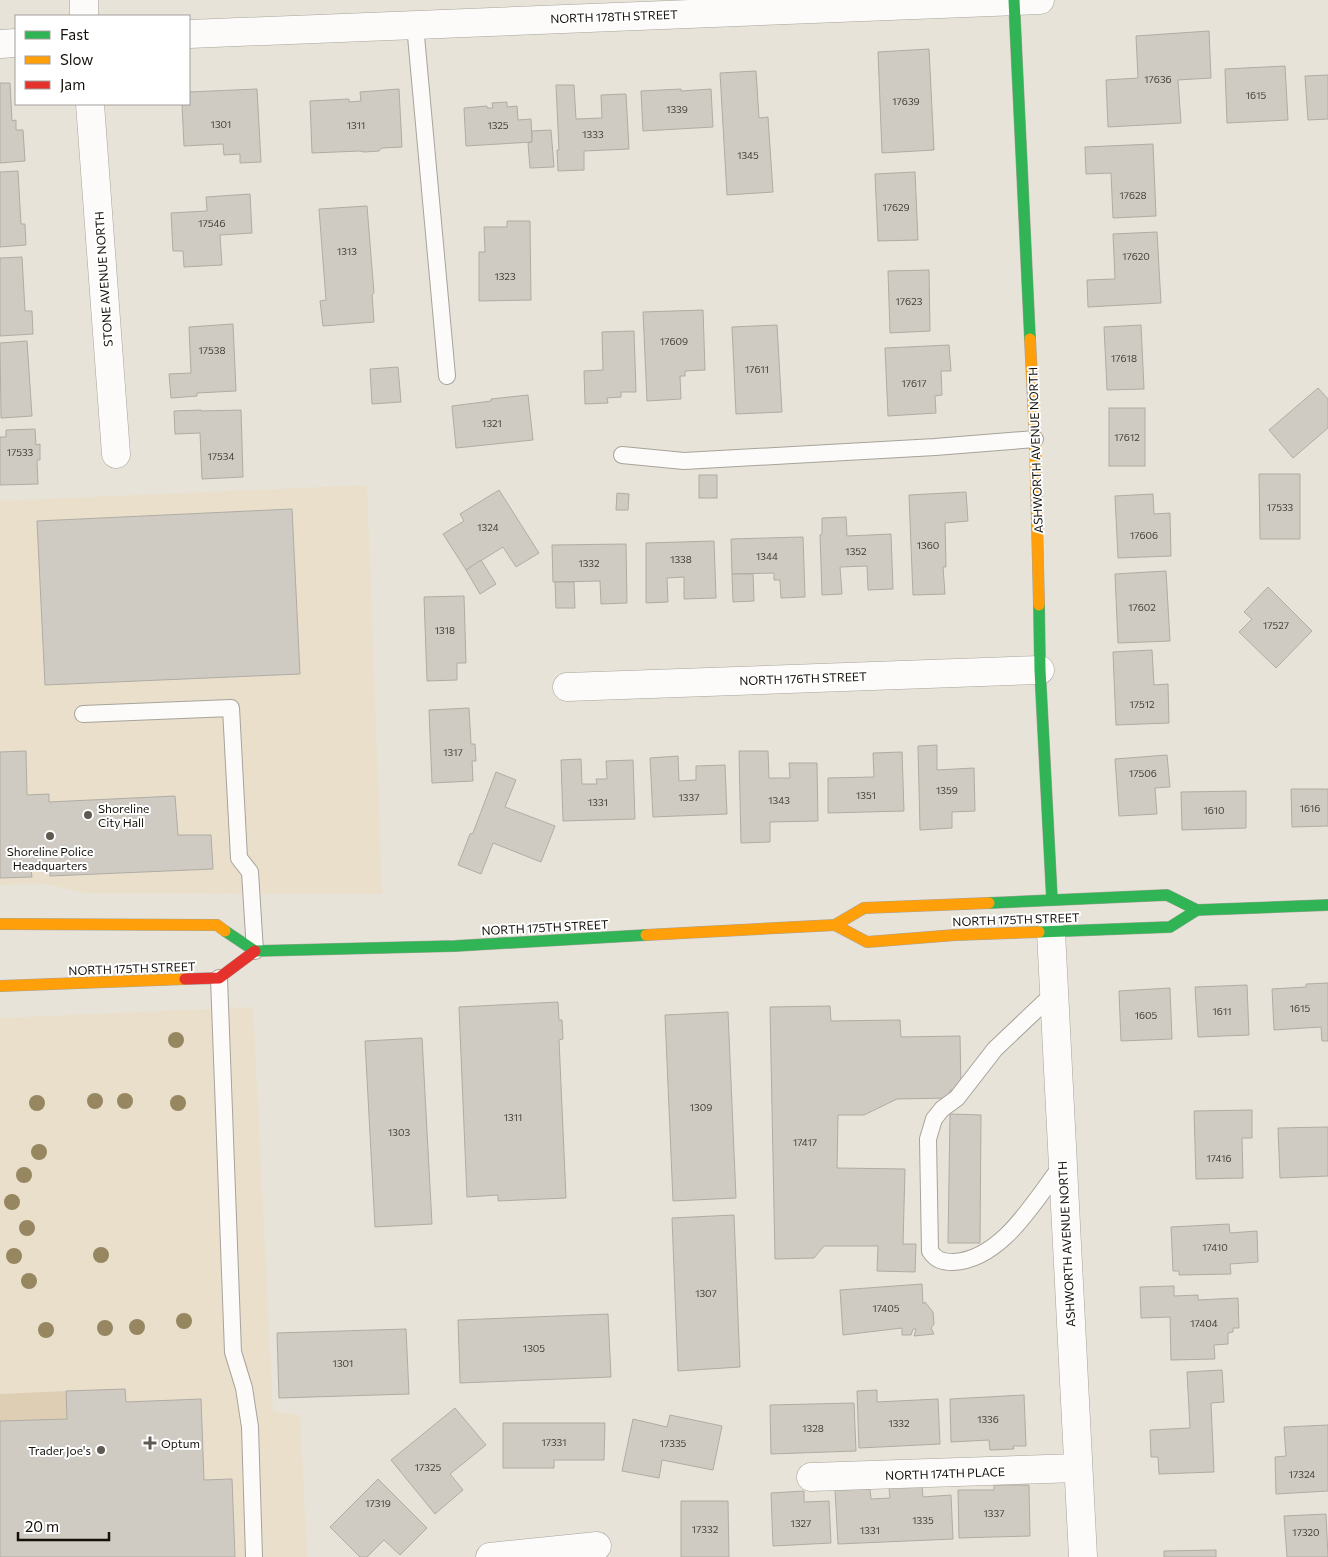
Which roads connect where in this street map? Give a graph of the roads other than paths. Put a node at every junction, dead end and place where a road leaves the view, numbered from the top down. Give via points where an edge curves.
1 (84, 0) edge
2 (1023, 0) edge
3 (689, 7) edge
4 (520, 10) edge
5 (84, 15) edge
6 (415, 25) junction
7 (190, 34) edge
8 (15, 43) edge
9 (0, 44) edge
10 (90, 105) edge
11 (447, 376) dead end
12 (1036, 439) junction
13 (116, 454) dead end
14 (622, 455) dead end
15 (1040, 670) junction
16 (566, 686) dead end
17 (83, 714) dead end
18 (1052, 900) junction
19 (1328, 905) edge
20 (1197, 910) junction
21 (0, 924) edge
22 (835, 925) junction
23 (1051, 932) junction
24 (255, 951) junction
25 (219, 978) junction
26 (0, 986) edge
27 (1054, 993) junction
28 (1062, 1165) junction
29 (1078, 1468) junction
30 (811, 1477) dead end
31 (596, 1546) dead end
32 (254, 1557) edge
33 (490, 1557) edge
34 (1083, 1557) edge

1 - 5 street
2 - 3 street, NORTH 178TH STREET
2 - 12 main road, ASHWORTH AVENUE NORTH
3 - 4 street, NORTH 178TH STREET
4 - 6 street, NORTH 178TH STREET
6 - 7 street, NORTH 178TH STREET
6 - 11 lane
8 - 9 street
10 - 13 street, STONE AVENUE NORTH
12 - 14 lane via 684,460
12 - 15 main road, ASHWORTH AVENUE NORTH
15 - 16 street, NORTH 176TH STREET
15 - 18 main road, ASHWORTH AVENUE NORTH
17 - 24 lane via 231,708 239,858 250,872
18 - 20 main road, NORTH 175TH STREET via 1167,895
18 - 22 main road, NORTH 175TH STREET via 864,908
19 - 20 main road, NORTH 175TH STREET
20 - 23 main road, NORTH 175TH STREET via 1170,927
21 - 24 main road via 217,925
22 - 23 main road, NORTH 175TH STREET via 867,942
22 - 24 main road, NORTH 175TH STREET via 455,946
23 - 27 street, ASHWORTH AVENUE NORTH
24 - 25 main road
25 - 26 main road, NORTH 175TH STREET
25 - 32 lane via 233,1352 244,1388 250,1427
27 - 28 street, ASHWORTH AVENUE NORTH
27 - 28 lane via 995,1049 957,1098 934,1119 928,1139 930,1251 934,1258 944,1262 966,1262 990,1250 1010,1232
28 - 29 street, ASHWORTH AVENUE NORTH
29 - 30 street, NORTH 174TH PLACE
29 - 34 street, ASHWORTH AVENUE NORTH
31 - 33 street

